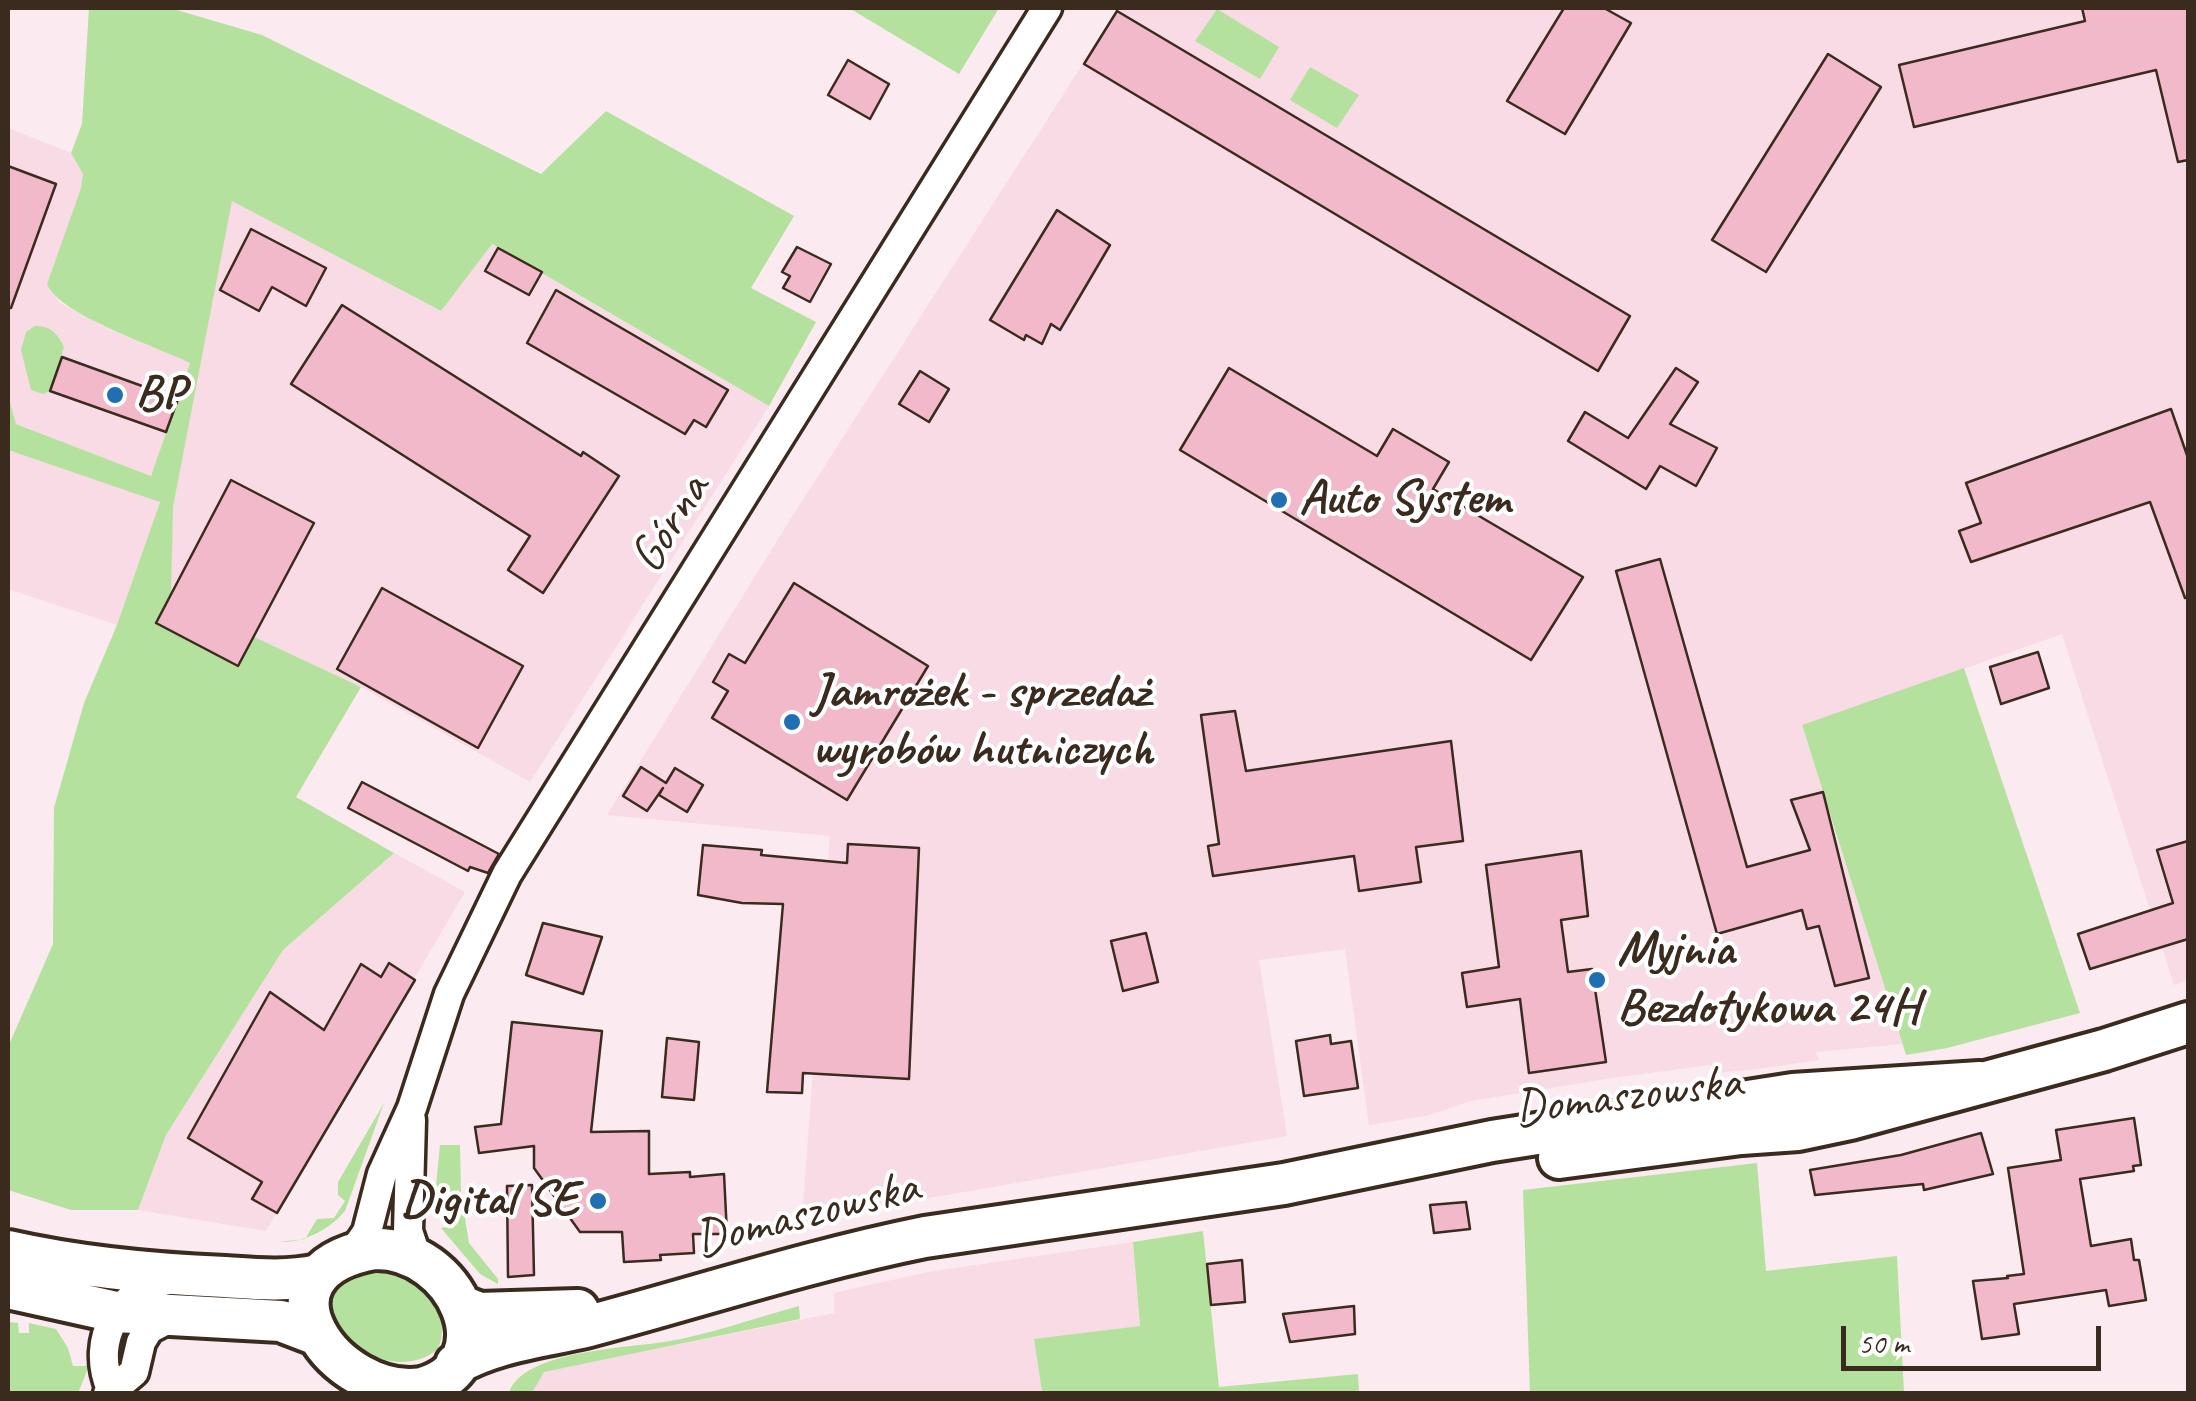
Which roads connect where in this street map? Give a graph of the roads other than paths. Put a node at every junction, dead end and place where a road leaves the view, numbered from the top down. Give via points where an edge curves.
1 (1046, 8) edge
2 (2188, 1023) edge
3 (412, 1108) junction
4 (8, 1251) edge
5 (418, 1258) junction
6 (335, 1264) junction
7 (188, 1275) junction
8 (8, 1288) edge
9 (462, 1306) junction
10 (652, 1308) junction
11 (116, 1312) junction
12 (174, 1316) junction
13 (315, 1334) junction
14 (461, 1379) edge
15 (110, 1391) edge
16 (413, 1391) edge

1 - 3 street, Górna via 507,874 449,994
2 - 10 street, Domaszowska via 1898,1108 1798,1130 1343,1185 1284,1184 871,1248
3 - 5 street, Górna via 408,1231
3 - 6 street, Górna via 382,1174 363,1242
4 - 7 street
5 - 6 street via 384,1249
5 - 9 street via 443,1276
6 - 7 street via 291,1278
6 - 13 street via 310,1294
7 - 11 street via 146,1287
8 - 11 street
9 - 10 street, Domaszowska via 479,1313
9 - 14 street
10 - 14 street, Domaszowska via 488,1349
11 - 12 street
11 - 15 street via 103,1359
12 - 13 street via 281,1321
12 - 15 street via 149,1329 134,1372
13 - 16 street via 354,1375
14 - 16 street

